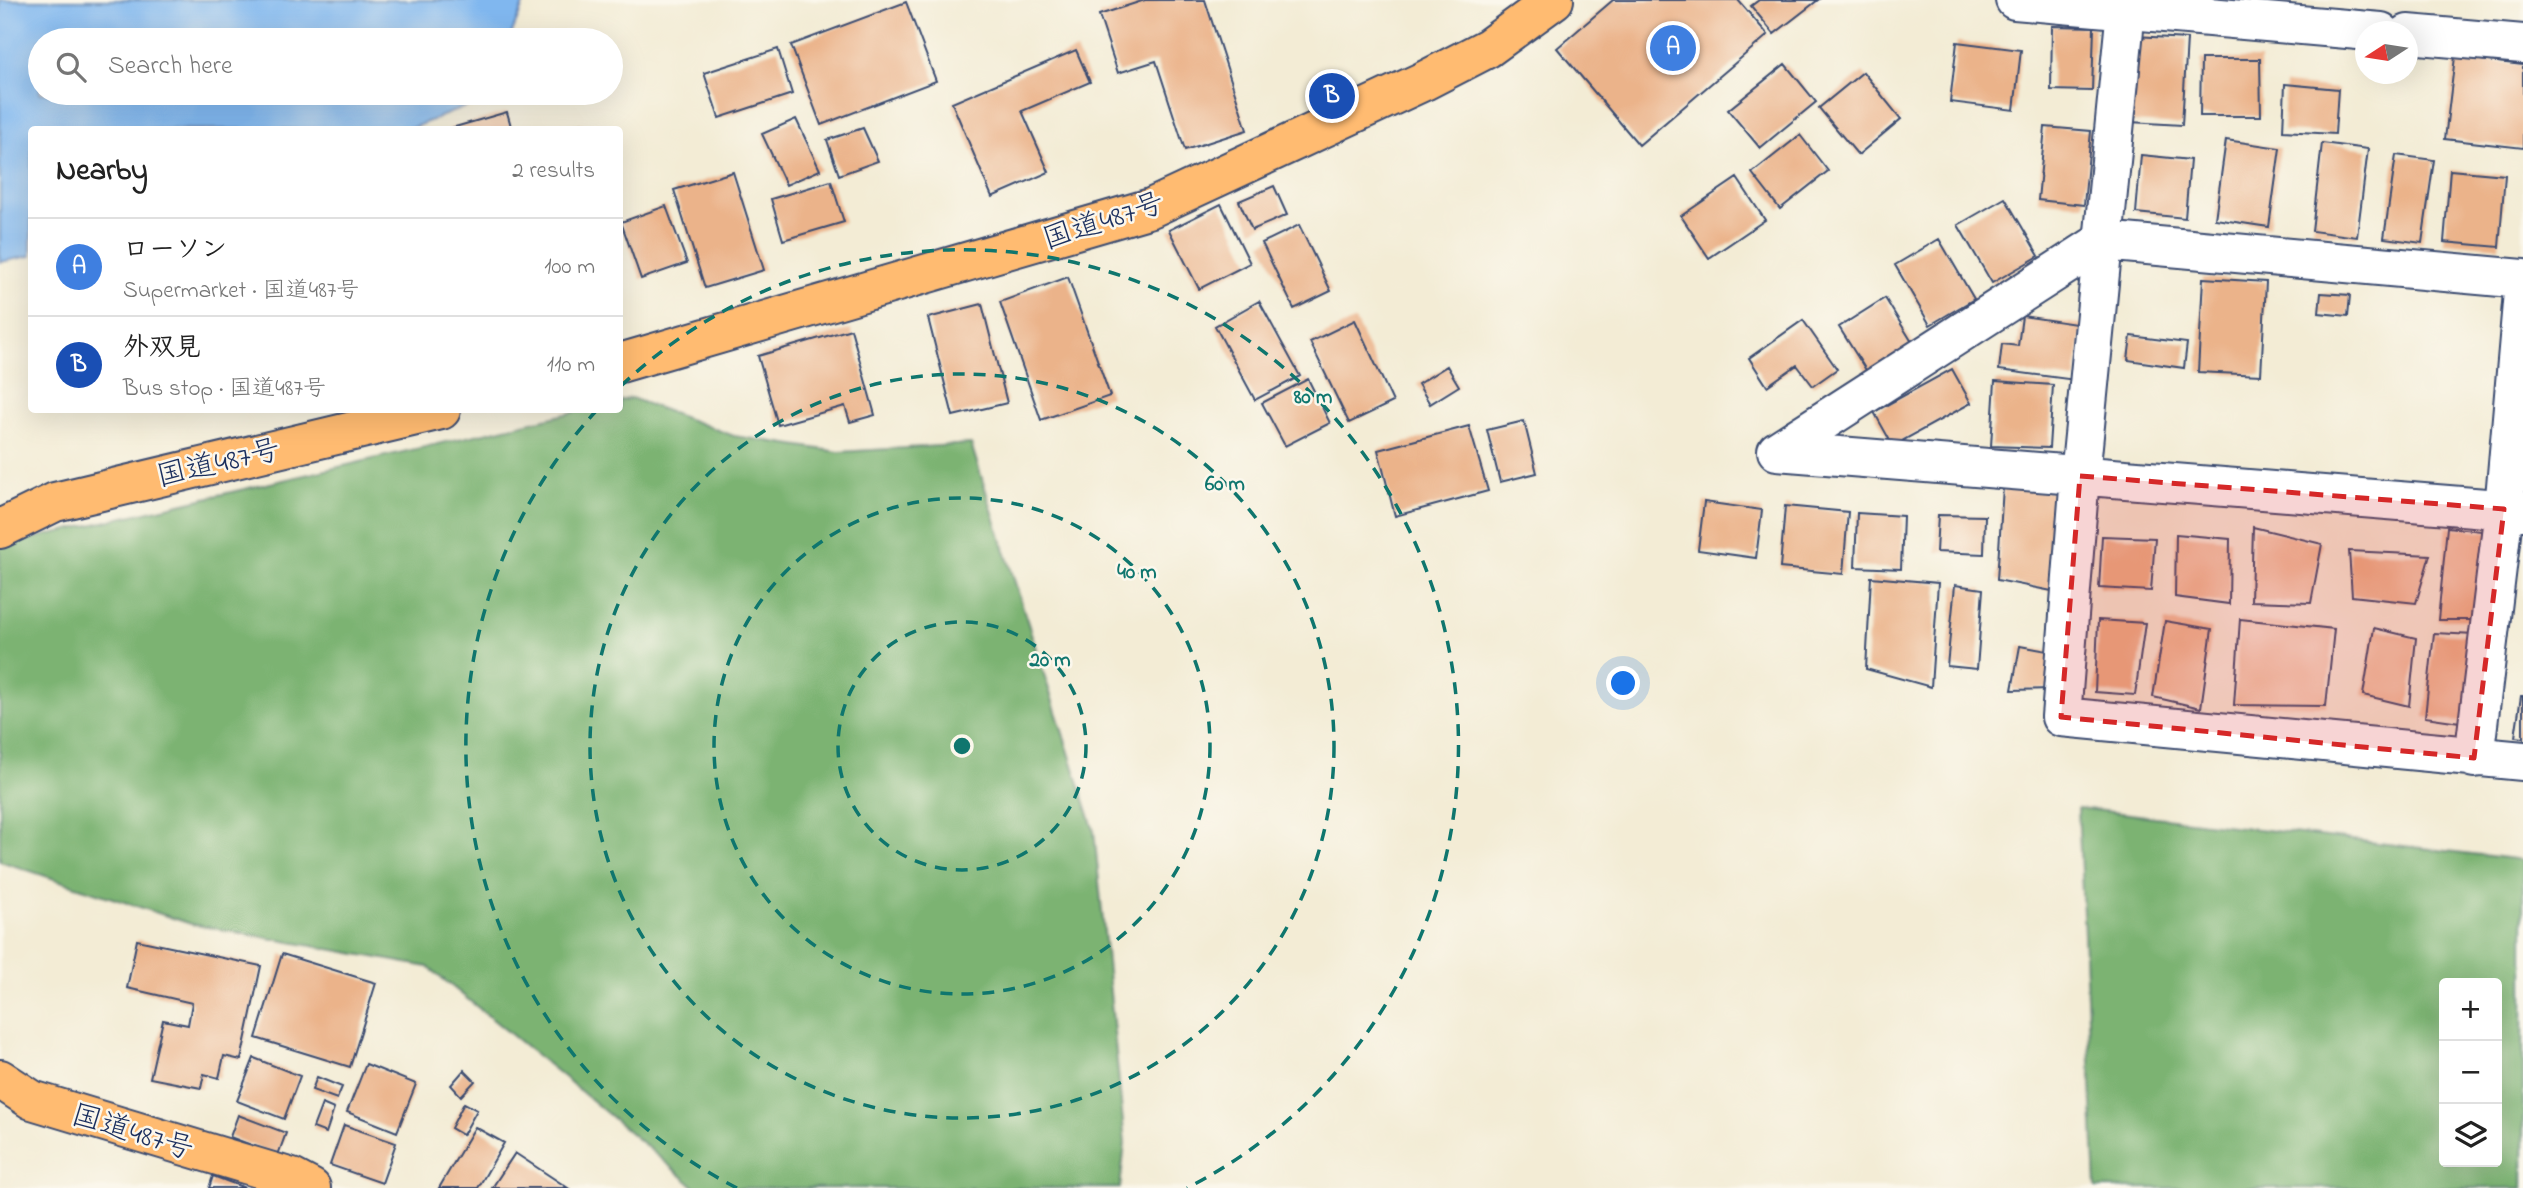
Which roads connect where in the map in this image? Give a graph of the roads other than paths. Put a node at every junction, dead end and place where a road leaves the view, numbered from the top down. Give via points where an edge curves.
1 (1554, 0) edge
2 (2015, 0) edge
3 (2126, 9) junction
4 (2355, 30) edge
5 (2418, 35) edge
6 (2523, 44) edge
7 (2103, 241) junction
8 (2523, 278) edge
9 (2523, 292) edge
10 (623, 362) edge
11 (429, 413) edge
12 (2080, 476) junction
13 (2514, 510) edge
14 (0, 529) edge
15 (2474, 758) junction
16 (2523, 761) edge
17 (0, 1079) edge
18 (311, 1188) edge

1 - 10 highway, 国道487号 via 1488,48 1151,208
2 - 3 street
3 - 4 street
3 - 7 street
5 - 6 street
7 - 8 street
7 - 12 street
7 - 12 street via 1777,451
9 - 13 street
11 - 14 highway, 国道487号 via 55,502
12 - 13 street
12 - 15 street via 2061,717
13 - 15 street
15 - 16 street
17 - 18 highway, 国道487号 via 32,1100 292,1178

